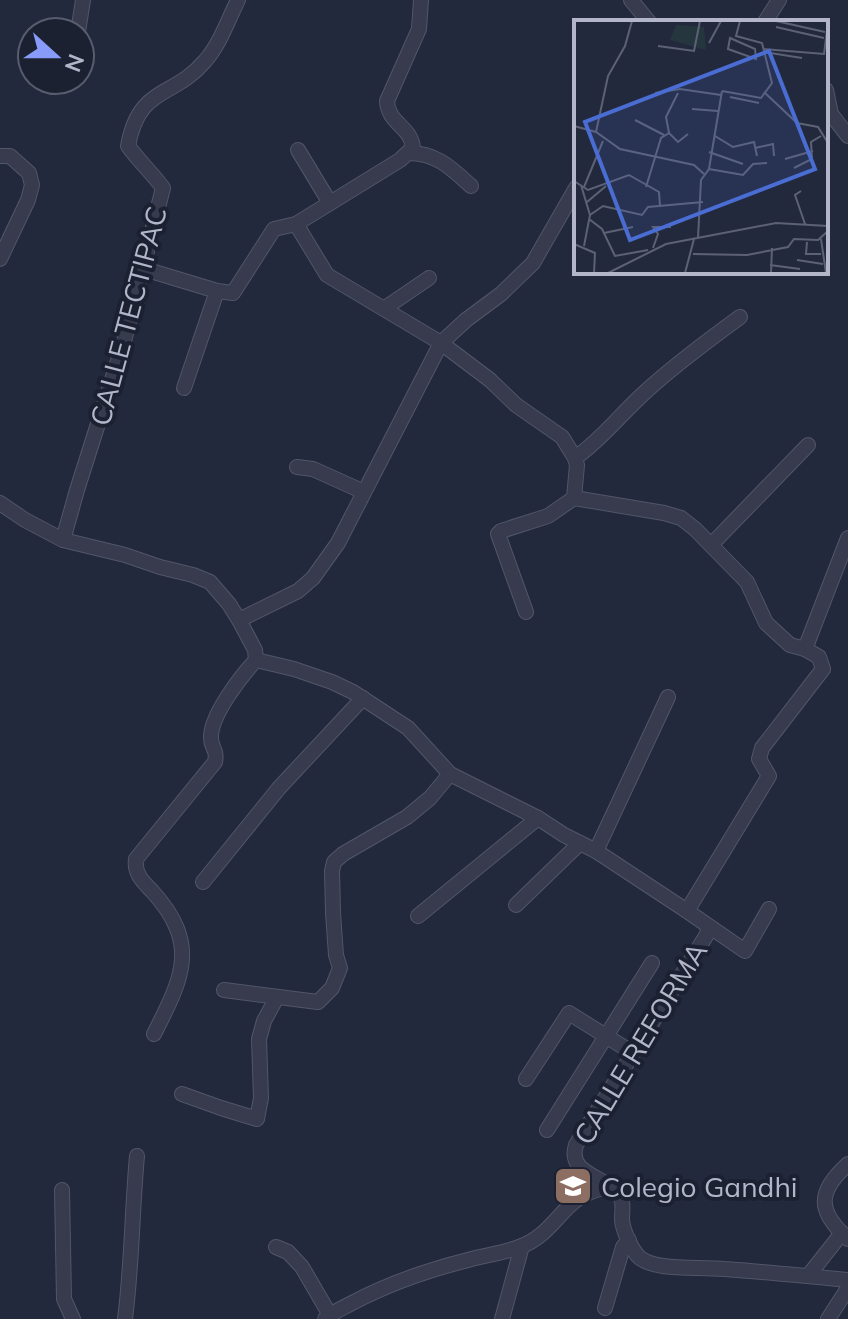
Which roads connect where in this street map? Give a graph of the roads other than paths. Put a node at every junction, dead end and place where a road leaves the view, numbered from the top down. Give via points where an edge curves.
1 (421, 0) edge
2 (631, 0) edge
3 (779, 0) edge
4 (233, 2) edge
5 (647, 20) edge
6 (766, 20) edge
7 (828, 100) edge
8 (848, 136) edge
9 (298, 150) dead end
10 (410, 150) junction
11 (0, 156) edge
12 (471, 186) dead end
13 (574, 191) edge
14 (330, 203) junction
15 (296, 224) junction
16 (0, 259) edge
17 (141, 268) junction
18 (429, 278) dead end
19 (217, 291) junction
20 (385, 308) junction
21 (740, 317) dead end
22 (441, 343) junction
23 (184, 388) dead end
24 (808, 445) dead end
25 (575, 458) junction
26 (297, 467) dead end
27 (364, 492) junction
28 (574, 498) junction
29 (0, 503) edge
30 (848, 538) edge
31 (63, 540) junction
32 (711, 545) junction
33 (526, 612) dead end
34 (239, 620) junction
35 (805, 649) junction
36 (256, 660) junction
37 (668, 697) dead end
38 (363, 698) junction
39 (450, 774) junction
40 (538, 818) junction
41 (580, 843) junction
42 (596, 851) junction
43 (203, 882) dead end
44 (516, 905) dead end
45 (769, 909) dead end
46 (687, 911) junction
47 (418, 916) dead end
48 (709, 927) junction
49 (652, 963) dead end
50 (224, 990) dead end
51 (277, 997) junction
52 (154, 1034) dead end
53 (606, 1037) junction
54 (633, 1053) junction
55 (526, 1079) dead end
56 (182, 1094) dead end
57 (547, 1130) dead end
58 (137, 1156) dead end
59 (848, 1164) edge
60 (613, 1187) junction
61 (62, 1190) dead end
62 (845, 1236) edge
63 (629, 1240) junction
64 (522, 1246) junction
65 (276, 1247) dead end
66 (808, 1276) junction
67 (848, 1280) edge
68 (848, 1288) edge
69 (605, 1308) dead end
70 (328, 1317) edge
71 (73, 1319) edge
72 (125, 1319) edge
73 (502, 1319) edge
74 (828, 1319) edge

1 - 10 street via 419,29 387,101 387,111 413,142
2 - 5 street
3 - 6 street
4 - 17 street, CALLE TECTIPAC via 205,62 148,101 131,130 128,146 163,188
7 - 8 street via 831,114
9 - 14 street
10 - 12 street via 445,164
10 - 14 street
11 - 16 street via 10,156 29,173 32,185
13 - 22 street via 533,263
14 - 15 street
15 - 19 street via 274,229 233,293
15 - 20 street via 327,275
17 - 19 street
17 - 31 street, CALLE TECTIPAC
18 - 20 street
19 - 23 street
20 - 22 street
21 - 25 street via 644,393
22 - 25 street via 562,437
22 - 27 street
24 - 32 street
25 - 28 street
26 - 27 street
27 - 34 street via 313,578
28 - 32 street via 681,518
28 - 33 street via 548,516 498,534
29 - 31 street
30 - 35 street
31 - 34 street via 210,582
32 - 35 street via 747,582 766,623 790,645
34 - 36 street
35 - 46 street via 819,657 823,669 762,748 759,759 769,776
36 - 38 street via 332,682
36 - 52 street via 216,719 211,735 215,762 136,859 137,874 167,909 183,948 174,992
37 - 42 street
38 - 39 street via 408,728
38 - 43 street via 279,788
39 - 40 street
39 - 51 street via 407,817 334,862 340,968 332,988 318,1002
40 - 41 street
40 - 47 street
41 - 42 street
41 - 44 street
42 - 46 street
45 - 48 street via 745,951
46 - 48 street
48 - 54 street, CALLE REFORMA
49 - 53 street
50 - 51 street
51 - 56 street via 259,1039 257,1119
53 - 54 street
53 - 55 street via 569,1013
53 - 57 street
54 - 60 street, CALLE REFORMA via 573,1154 592,1177
58 - 72 street
59 - 62 street via 825,1192 829,1218
60 - 63 street via 622,1199 622,1223
60 - 64 street via 579,1197 544,1234
61 - 71 street via 64,1299
62 - 66 street
63 - 66 street via 638,1257 663,1266
63 - 69 street
64 - 70 street via 379,1289
64 - 73 street
65 - 70 street via 302,1267
66 - 67 street
68 - 74 street

